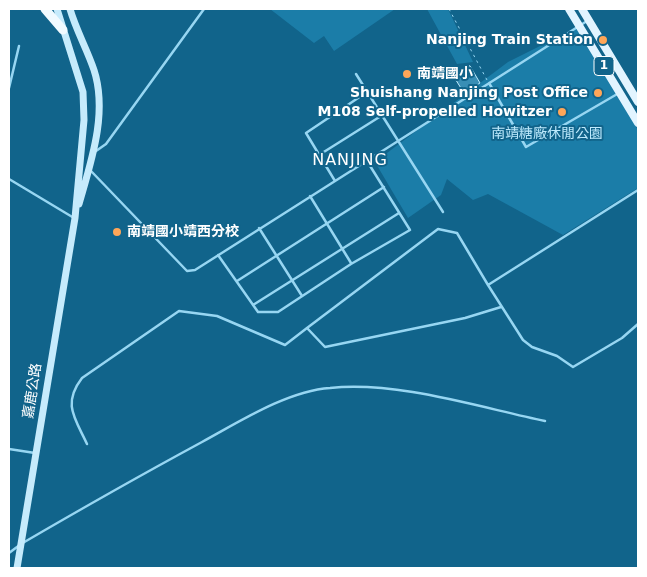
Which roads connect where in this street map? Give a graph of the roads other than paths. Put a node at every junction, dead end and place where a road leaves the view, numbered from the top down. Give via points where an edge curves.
1 (45, 9) edge
2 (57, 9) edge
3 (71, 9) edge
4 (204, 9) edge
5 (570, 9) edge
6 (582, 9) edge
7 (588, 20) junction
8 (579, 26) junction
9 (63, 30) junction
10 (19, 46) dead end
11 (356, 74) dead end
12 (489, 83) junction
13 (9, 88) edge
14 (367, 92) junction
15 (620, 92) junction
16 (638, 102) edge
17 (382, 115) junction
18 (638, 123) edge
19 (398, 141) junction
20 (93, 153) junction
21 (319, 155) junction
22 (367, 161) junction
23 (89, 168) junction
24 (9, 179) edge
25 (335, 181) junction
26 (384, 187) junction
27 (638, 190) edge
28 (310, 196) junction
29 (443, 212) dead end
30 (399, 213) junction
31 (75, 218) junction
32 (327, 224) junction
33 (259, 228) junction
34 (342, 249) junction
35 (218, 254) junction
36 (276, 255) junction
37 (351, 264) junction
38 (237, 281) junction
39 (293, 281) junction
40 (488, 285) junction
41 (302, 296) junction
42 (253, 305) junction
43 (501, 307) junction
44 (638, 324) edge
45 (307, 328) junction
46 (545, 421) dead end
47 (87, 444) dead end
48 (9, 449) edge
49 (35, 453) junction
50 (21, 544) junction
51 (9, 554) edge
52 (16, 568) edge

1 - 9 highway
2 - 9 main road, 嘉鹿公路
3 - 20 main road, 嘉鹿公路 via 98,89
4 - 20 lane via 106,144
5 - 8 main road, 1
6 - 7 main road, 1
7 - 8 lane
7 - 16 main road, 1
8 - 12 lane
8 - 15 main road, 1
9 - 31 main road, 嘉鹿公路 via 84,102
10 - 13 lane
11 - 14 lane
12 - 15 lane via 526,147
12 - 19 lane
14 - 17 lane
14 - 21 lane via 306,133
15 - 18 main road, 1
17 - 19 lane
17 - 21 lane
19 - 22 lane
19 - 29 lane
20 - 23 main road, 嘉鹿公路
21 - 25 lane
22 - 25 lane
22 - 26 lane
23 - 31 main road, 嘉鹿公路
23 - 35 lane via 187,271 195,270
24 - 31 lane
25 - 28 lane
26 - 30 lane
26 - 32 lane
27 - 40 lane
28 - 32 lane
28 - 33 lane
30 - 34 lane
30 - 37 lane via 410,230
31 - 49 main road, 嘉鹿公路
32 - 34 lane
32 - 36 lane
33 - 35 lane
33 - 36 lane
34 - 37 lane
34 - 39 lane
35 - 38 lane
36 - 38 lane
36 - 39 lane
37 - 41 lane
38 - 42 lane
39 - 41 lane
39 - 42 lane
40 - 43 lane
40 - 45 lane via 457,234 438,229
41 - 42 lane via 278,312 258,312
43 - 44 lane via 528,345 557,356 573,368 622,338
43 - 45 lane via 465,318 325,346
45 - 47 lane via 285,345 217,316 180,311 82,378 73,390 72,410
46 - 50 lane via 410,392 367,386 328,388 274,403
48 - 49 lane
49 - 50 main road, 嘉鹿公路
50 - 51 lane
50 - 52 main road, 嘉鹿公路

